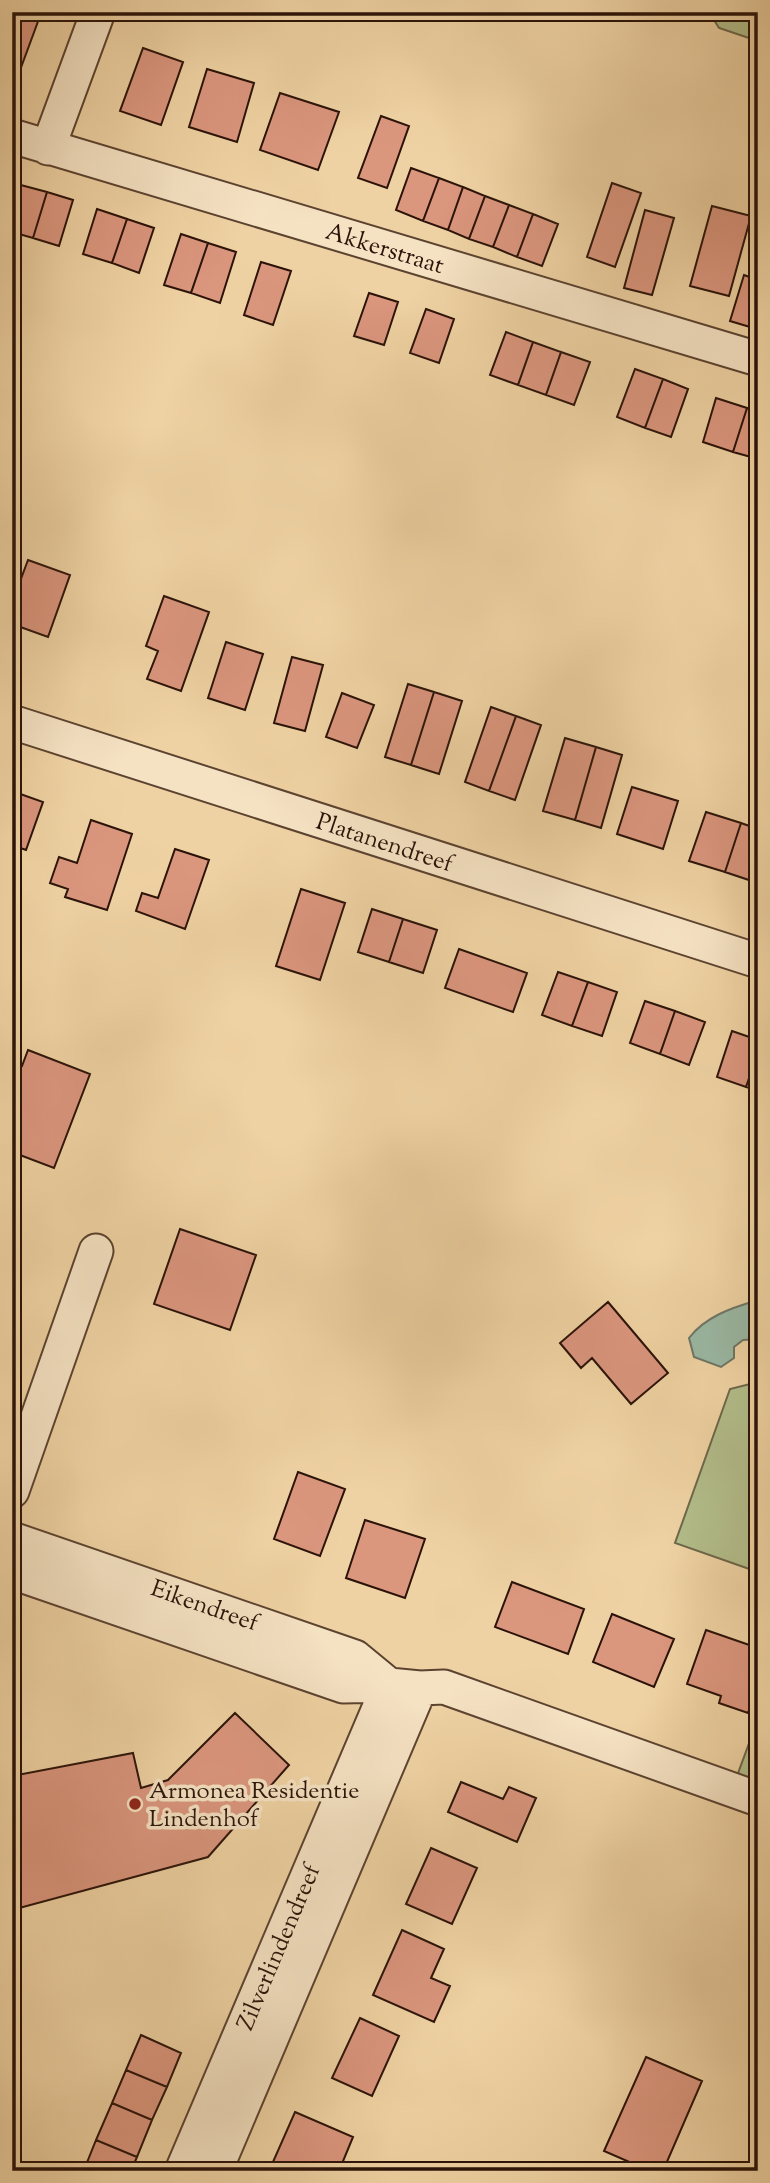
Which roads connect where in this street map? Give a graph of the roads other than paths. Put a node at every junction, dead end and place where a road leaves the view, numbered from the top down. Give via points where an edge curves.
1 (98, 12) edge
2 (12, 136) edge
3 (48, 148) junction
4 (758, 359) edge
5 (12, 722) edge
6 (758, 961) edge
7 (96, 1251) dead end
8 (12, 1491) edge
9 (12, 1539) edge
10 (12, 1572) edge
11 (405, 1686) junction
12 (758, 1799) edge
13 (239, 2075) junction
14 (183, 2171) edge
15 (215, 2171) edge

1 - 3 street
2 - 3 street, Akkerstraat
3 - 4 street, Akkerstraat
5 - 6 street, Platanendreef
7 - 8 street
9 - 11 street, Eikendreef via 355,1657
10 - 11 street, Eikendreef via 343,1686
11 - 12 street, Eikendreef via 444,1688
11 - 13 street, Zilverlindendreef
13 - 14 street, Zilverlindendreef
13 - 15 street, Zilverlindendreef

